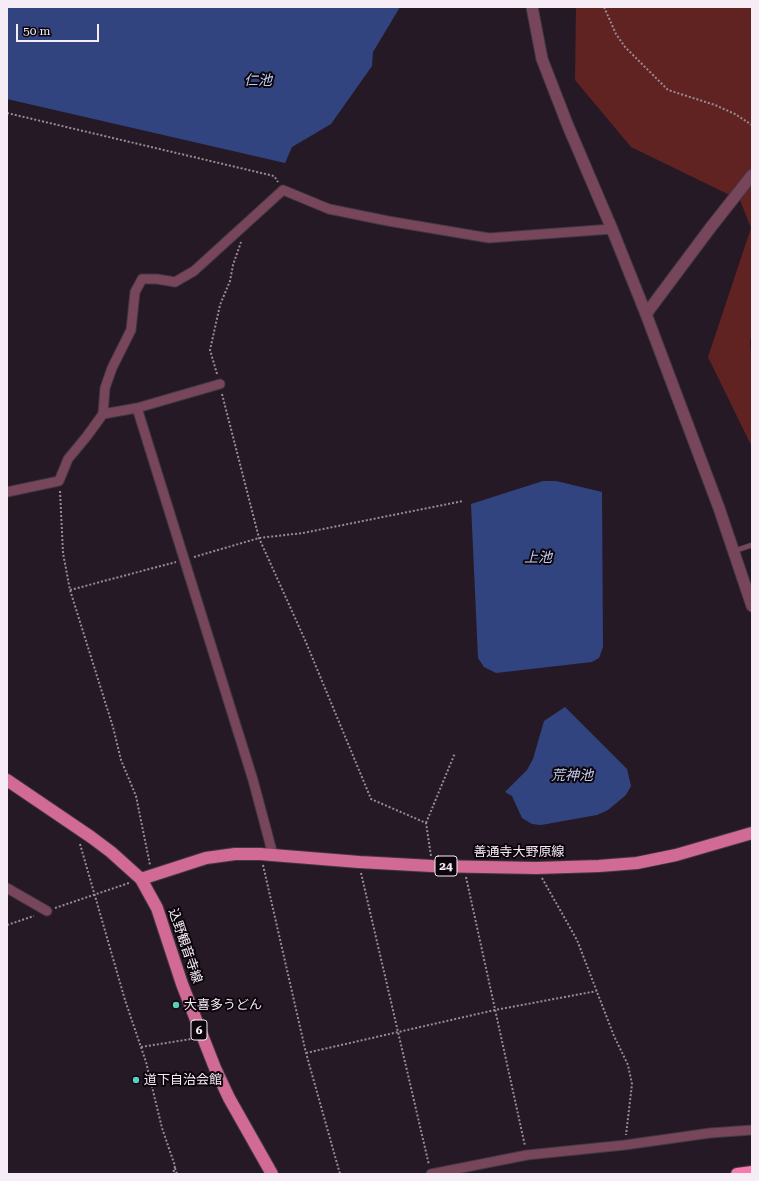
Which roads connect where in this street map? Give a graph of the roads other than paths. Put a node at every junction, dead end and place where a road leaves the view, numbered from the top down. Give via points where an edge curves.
1 (532, 7) edge
2 (752, 175) edge
3 (612, 228) junction
4 (646, 314) junction
5 (220, 384) road end
6 (137, 408) junction
7 (103, 414) junction
8 (7, 492) edge
9 (752, 545) edge
10 (734, 552) junction
11 (752, 606) edge
12 (7, 780) edge
13 (752, 833) edge
14 (273, 855) junction
15 (146, 877) junction
16 (7, 888) edge
17 (47, 911) road end
18 (752, 1130) edge
19 (752, 1172) edge
20 (272, 1174) edge
21 (431, 1174) edge
22 (737, 1174) edge

1 - 3 street via 542,59
2 - 4 street
3 - 4 street
3 - 7 street via 489,238 329,209 283,190 194,271 175,282 157,278 142,279 135,292 131,330 105,388
4 - 10 street
5 - 6 street
6 - 7 street
6 - 14 street via 253,780
7 - 8 street via 68,459 59,481
9 - 10 lane
10 - 11 street
12 - 15 main road, 込野観音寺線 / 6
13 - 14 main road, 善通寺大野原線 / 24 via 637,863 599,866 432,866
14 - 15 main road, 善通寺大野原線 / 24 via 236,854 206,858
15 - 20 main road, 込野観音寺線 / 6 via 202,1037 229,1098
16 - 17 street
18 - 21 street via 527,1155
19 - 22 highway

